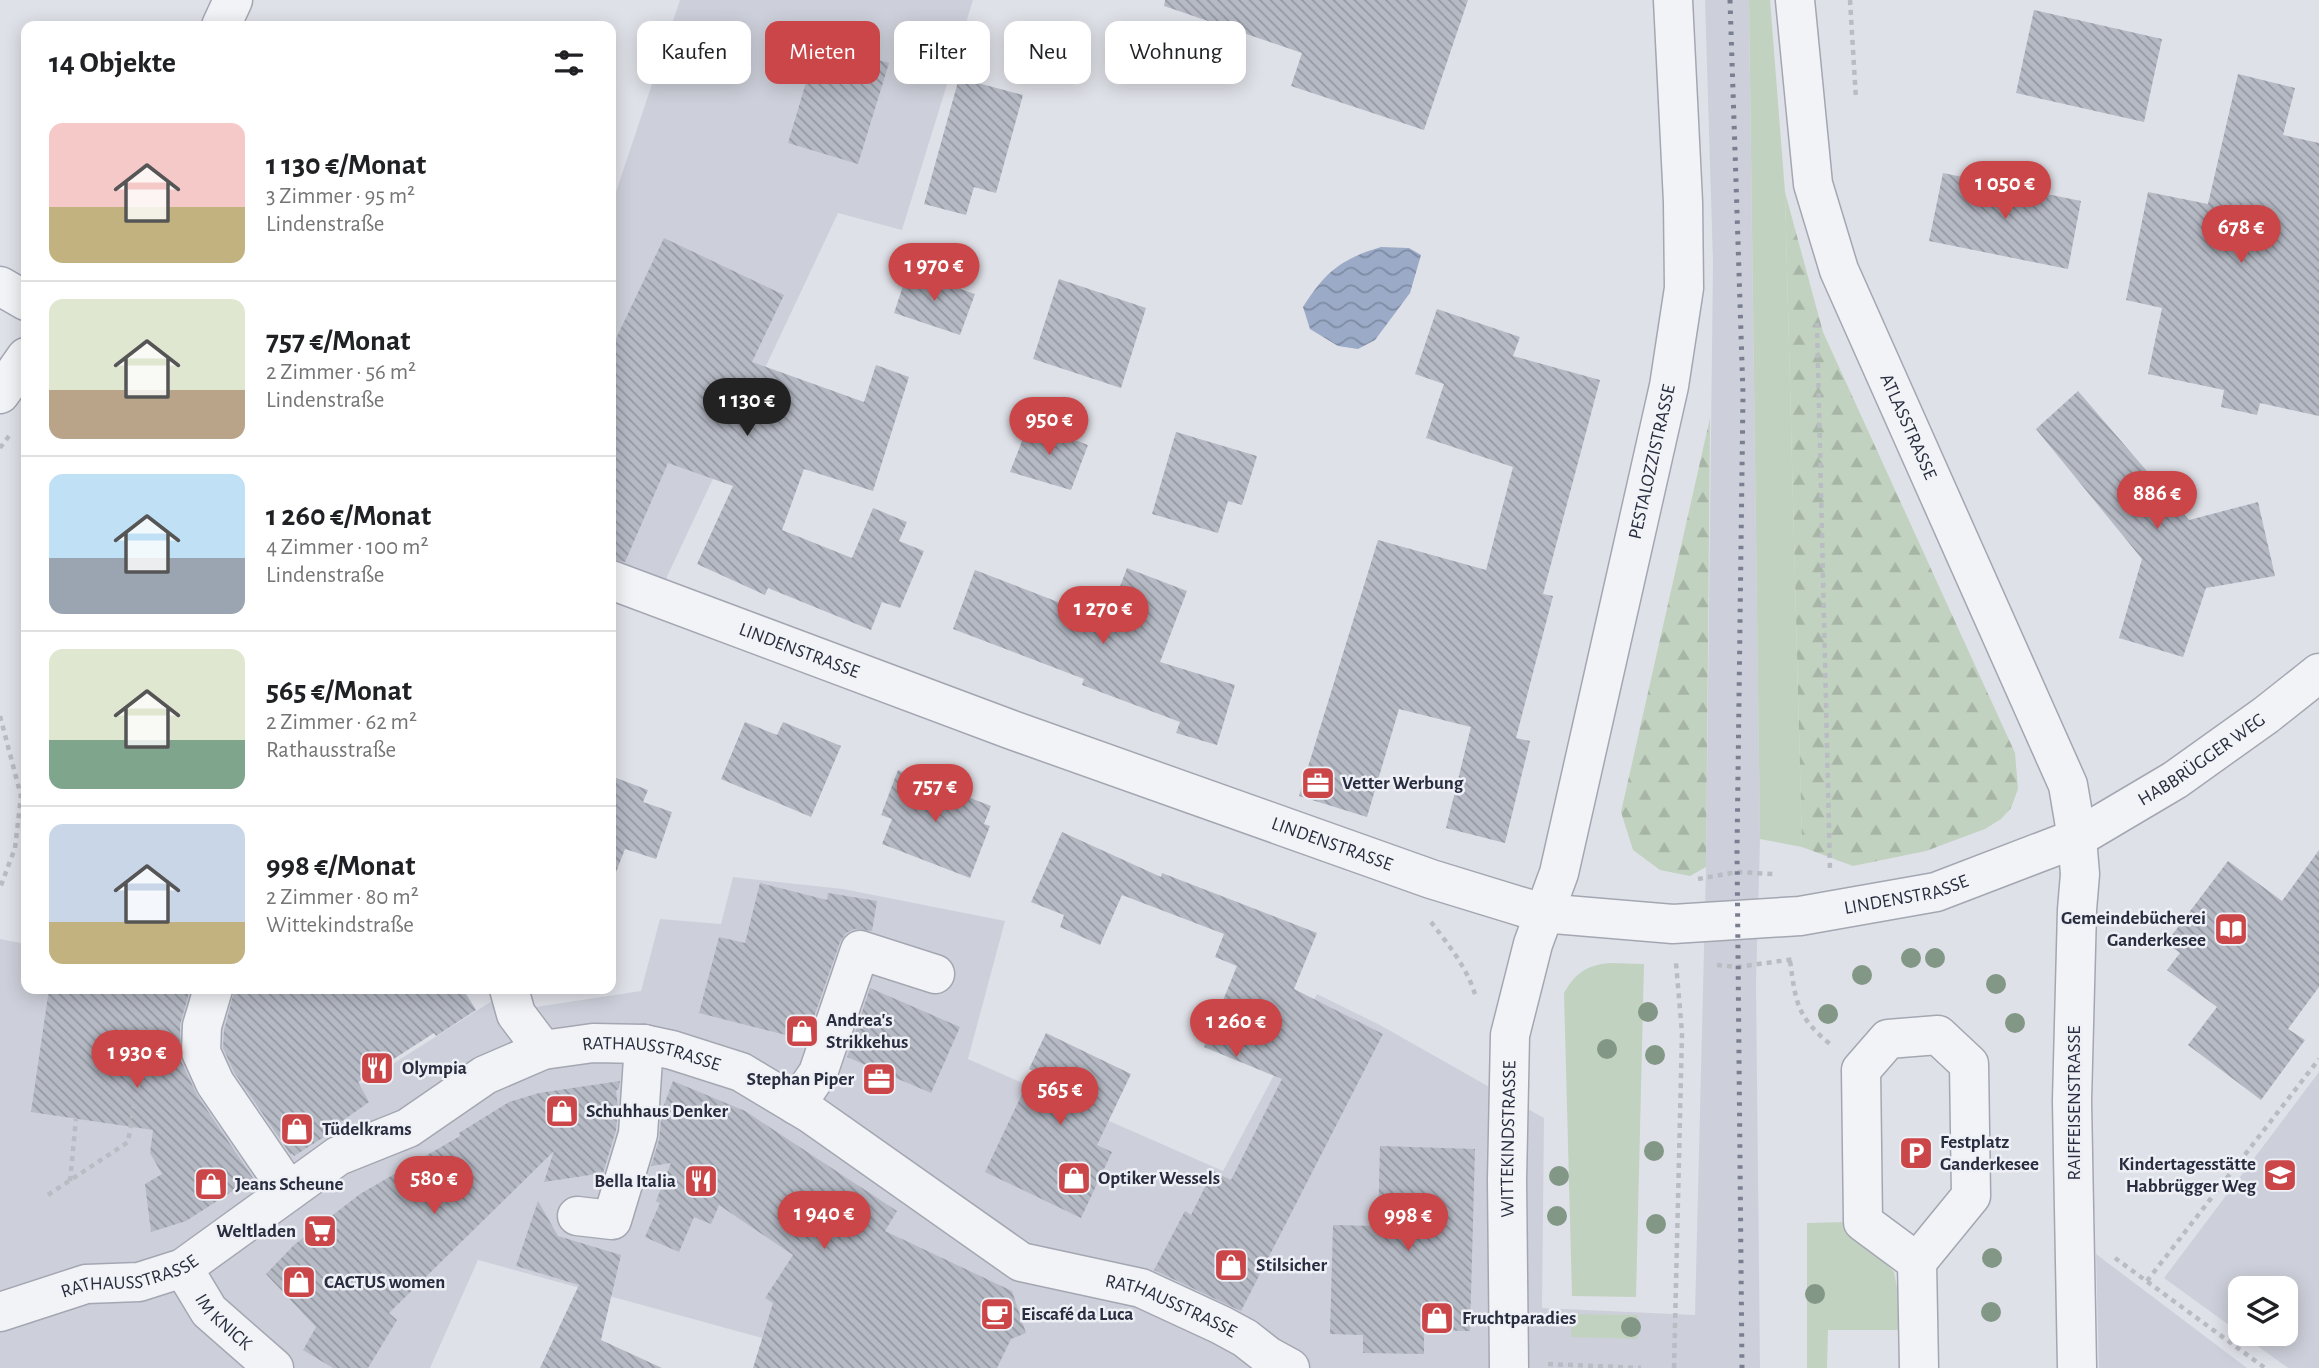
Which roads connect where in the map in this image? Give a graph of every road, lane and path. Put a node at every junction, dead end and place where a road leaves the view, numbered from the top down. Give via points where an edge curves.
1 (233, 0) edge
2 (1673, 0) edge
3 (1795, 0) edge
4 (1850, 0) edge
5 (223, 21) edge
6 (1856, 99) dead end
7 (0, 286) edge
8 (21, 298) edge
9 (1816, 309) dead end
10 (21, 364) edge
11 (0, 394) edge
12 (616, 582) edge
13 (2319, 673) edge
14 (0, 716) edge
15 (2077, 838) junction
16 (1775, 874) dead end
17 (1830, 879) dead end
18 (1687, 881) dead end
19 (0, 888) edge
20 (1542, 913) junction
21 (1424, 914) dead end
22 (1437, 917) dead end
23 (1803, 957) dead end
24 (1687, 960) dead end
25 (1790, 961) junction
26 (1710, 964) dead end
27 (934, 974) dead end
28 (212, 994) edge
29 (510, 994) edge
30 (147, 1030) dead end
31 (644, 1044) junction
32 (544, 1050) junction
33 (2319, 1059) edge
34 (1861, 1070) junction
35 (796, 1105) junction
36 (76, 1119) dead end
37 (70, 1181) junction
38 (289, 1191) junction
39 (48, 1195) dead end
40 (577, 1216) dead end
41 (2075, 1228) junction
42 (1917, 1262) junction
43 (183, 1268) junction
44 (2147, 1281) junction
45 (0, 1312) edge
46 (1509, 1366) edge
47 (274, 1368) edge
48 (1290, 1368) edge
49 (1642, 1368) edge
50 (1674, 1368) edge
51 (1919, 1368) edge
52 (2077, 1368) edge
53 (2265, 1368) edge

1 - 5 street
2 - 20 street, PESTALOZZISTRASSE via 1683,202 1682,300 1670,386 1559,873
3 - 15 street, ATLASSTRASSE via 1813,184 1839,270 2068,785
4 - 6 path
7 - 8 street
9 - 17 path
10 - 11 street
12 - 20 street, LINDENSTRASSE via 1025,735 1431,880
13 - 15 street, HABBRÜGGER WEG via 2175,780
14 - 19 path via 21,796 15,848
15 - 20 street, LINDENSTRASSE via 1936,892 1800,916 1673,924
15 - 41 street, RAIFFEISENSTRASSE via 2080,874 2072,1101
16 - 18 path via 1737,872
20 - 46 street, WITTEKINDSTRASSE via 1510,1035
21 - 22 path
23 - 25 path
24 - 50 path via 1675,959 1682,1033
25 - 26 path via 1737,967
25 - 34 path via 1797,1005 1814,1031
27 - 35 street via 860,950 818,1073
28 - 38 street via 202,1026 201,1052 215,1083
29 - 32 street via 516,1014
30 - 37 path via 128,1142
31 - 32 street, RATHAUSSTRASSE via 593,1043
31 - 35 street, RATHAUSSTRASSE via 741,1072
31 - 40 street via 638,1135 612,1220
32 - 38 street, RATHAUSSTRASSE via 485,1075 408,1128 338,1156
33 - 44 path
34 - 42 street via 1863,1222
34 - 42 street via 1888,1040 1938,1035 1969,1064 1971,1196
35 - 48 street, RATHAUSSTRASSE via 1021,1262 1141,1288 1221,1325
36 - 37 path
37 - 39 path
38 - 43 street, RATHAUSSTRASSE
41 - 44 path
41 - 52 street, RAIFFEISENSTRASSE
42 - 51 street
43 - 45 street, RATHAUSSTRASSE via 139,1282 86,1284
43 - 47 street, IM KNICK via 209,1311
44 - 53 path
46 - 49 path

